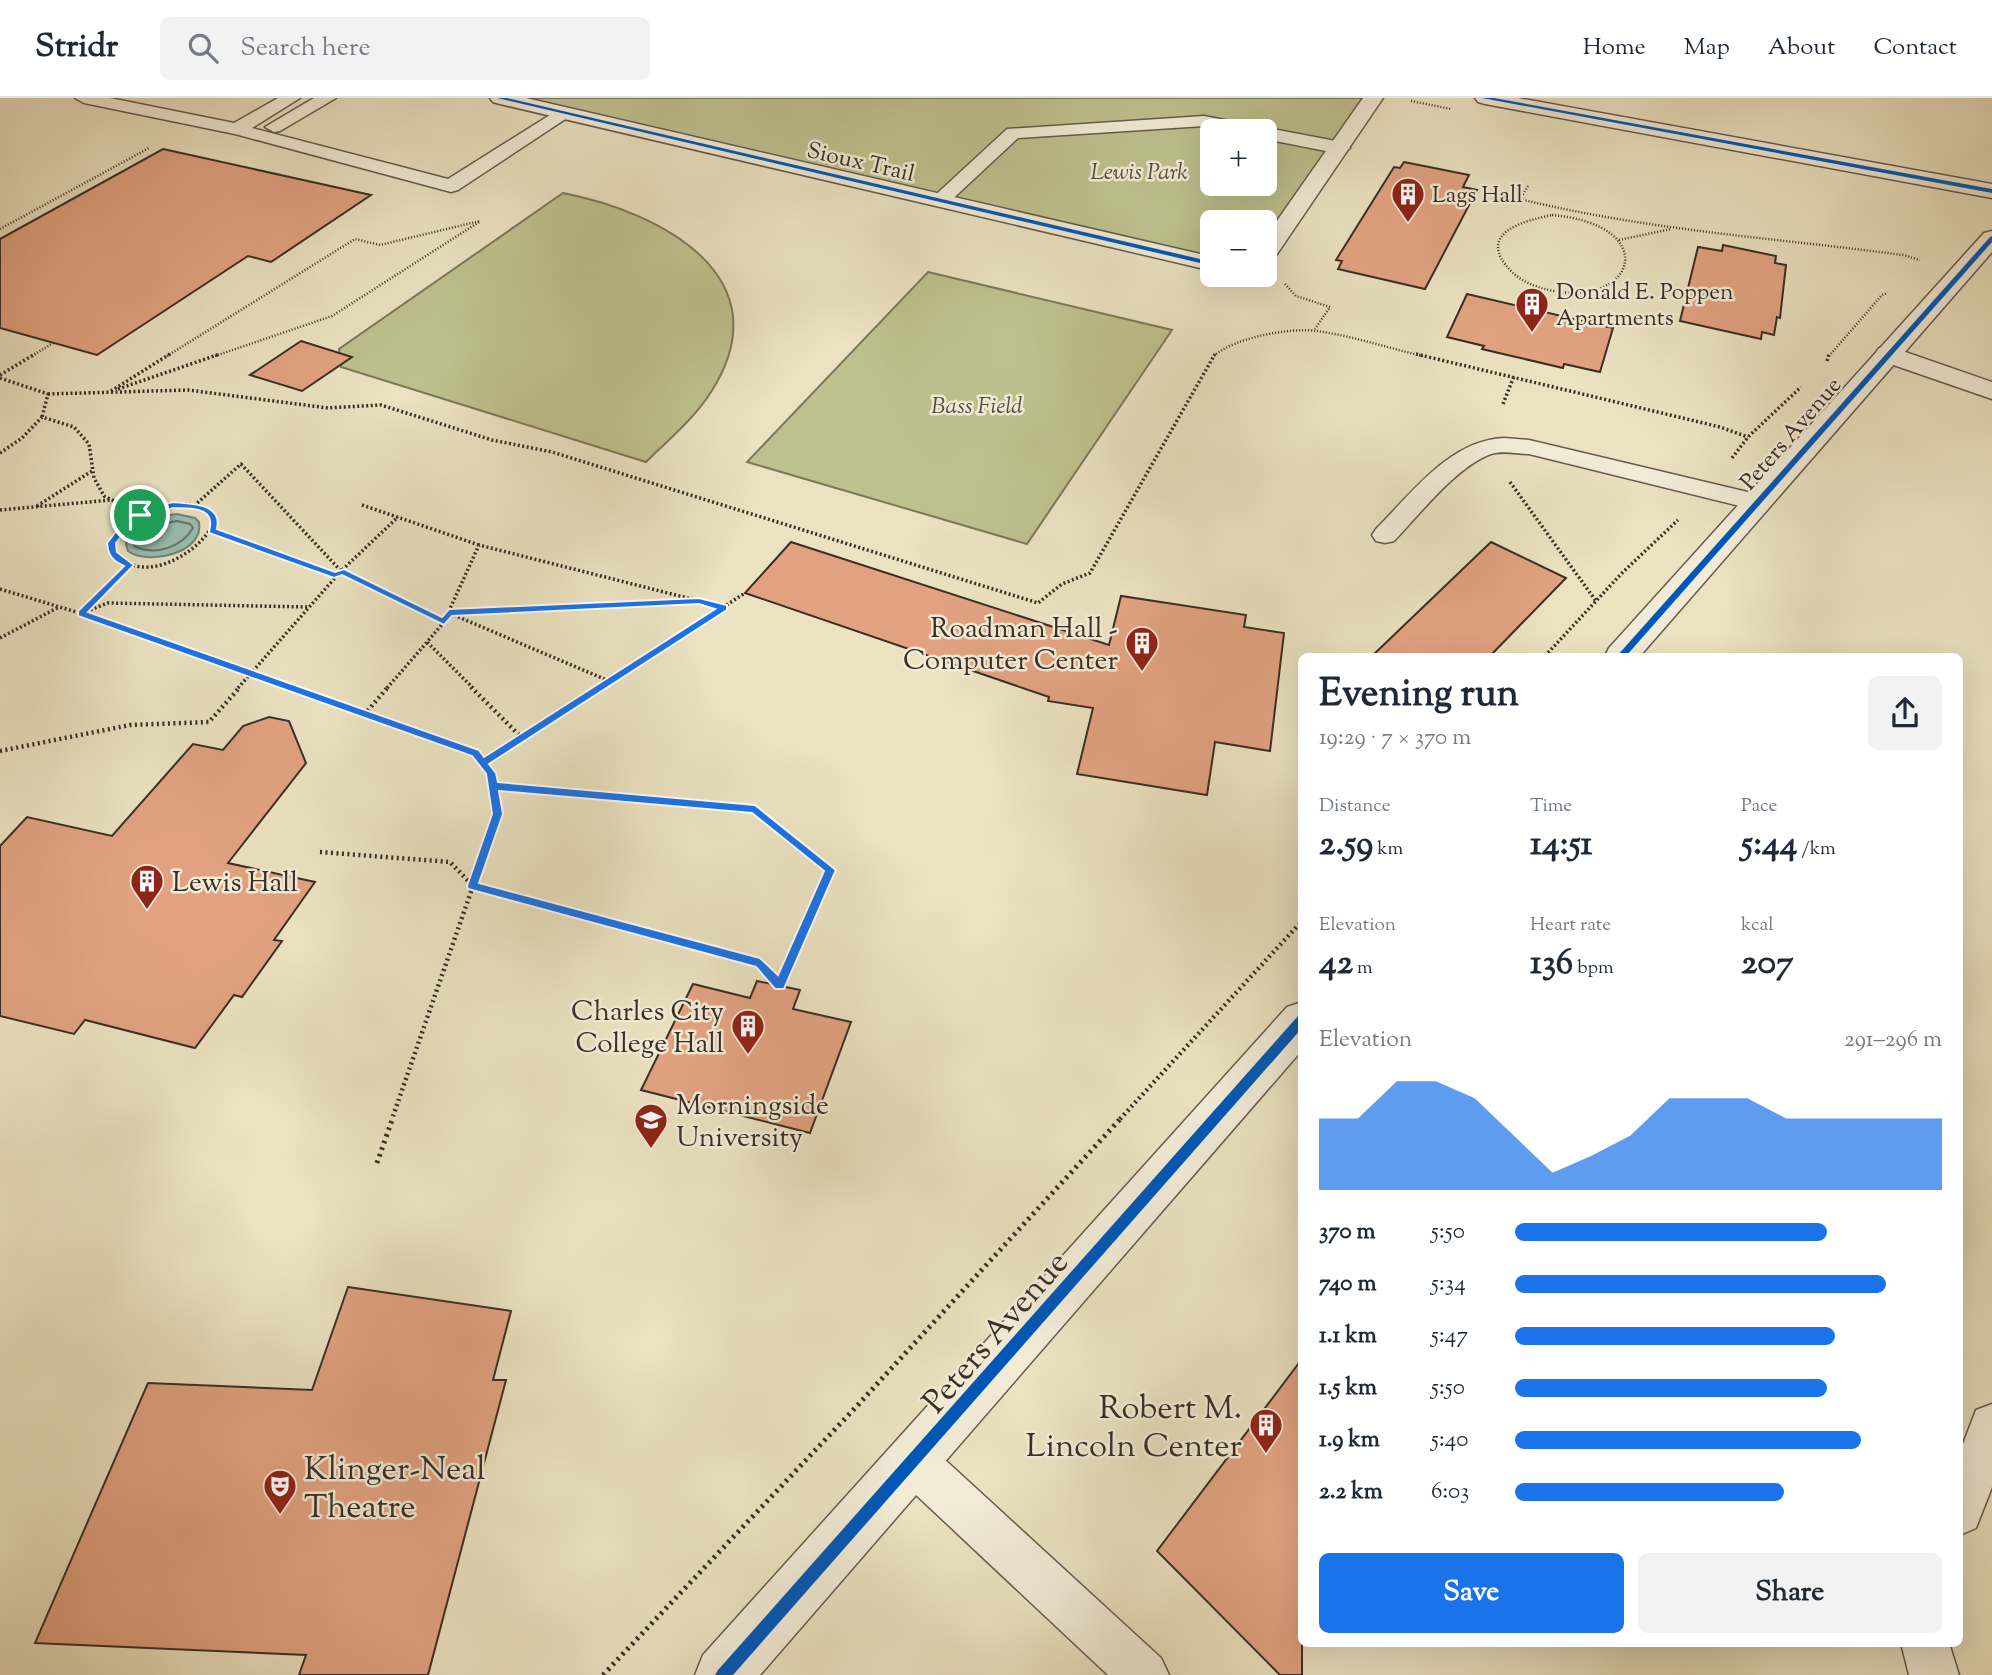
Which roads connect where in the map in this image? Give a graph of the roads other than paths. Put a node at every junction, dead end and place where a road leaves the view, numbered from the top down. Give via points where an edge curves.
1 (84, 98) edge
2 (291, 98) edge
3 (327, 98) edge
4 (500, 98) edge
5 (1373, 98) edge
6 (1485, 98) edge
7 (564, 114) junction
8 (1200, 121) edge
9 (237, 130) junction
10 (1277, 135) edge
11 (258, 136) junction
12 (1341, 148) junction
13 (1992, 191) edge
14 (939, 201) junction
15 (1277, 237) edge
16 (1992, 238) edge
17 (1200, 261) edge
18 (1888, 354) junction
19 (1992, 391) edge
20 (1756, 502) junction
21 (1385, 535) dead end
22 (1624, 653) edge
23 (1298, 1025) edge
24 (1992, 1426) edge
25 (914, 1462) junction
26 (1963, 1504) edge
27 (1927, 1647) edge
28 (723, 1675) edge
29 (1144, 1675) edge
30 (1934, 1675) edge

1 - 9 lane
2 - 9 lane
3 - 11 lane
4 - 7 street, Sioux Trail
5 - 12 street
6 - 13 street
7 - 11 lane via 451,186
7 - 14 street, Sioux Trail
8 - 14 lane via 1013,133
9 - 11 lane
10 - 12 lane
12 - 15 street
14 - 17 street, Sioux Trail
16 - 18 street, Peters Avenue
18 - 19 street
18 - 20 street, Peters Avenue
20 - 21 lane via 1529,447 1502,445 1480,450 1457,466
20 - 22 street, Peters Avenue
23 - 25 street, Peters Avenue
24 - 26 lane
25 - 28 street, Peters Avenue
25 - 29 lane
27 - 30 lane

